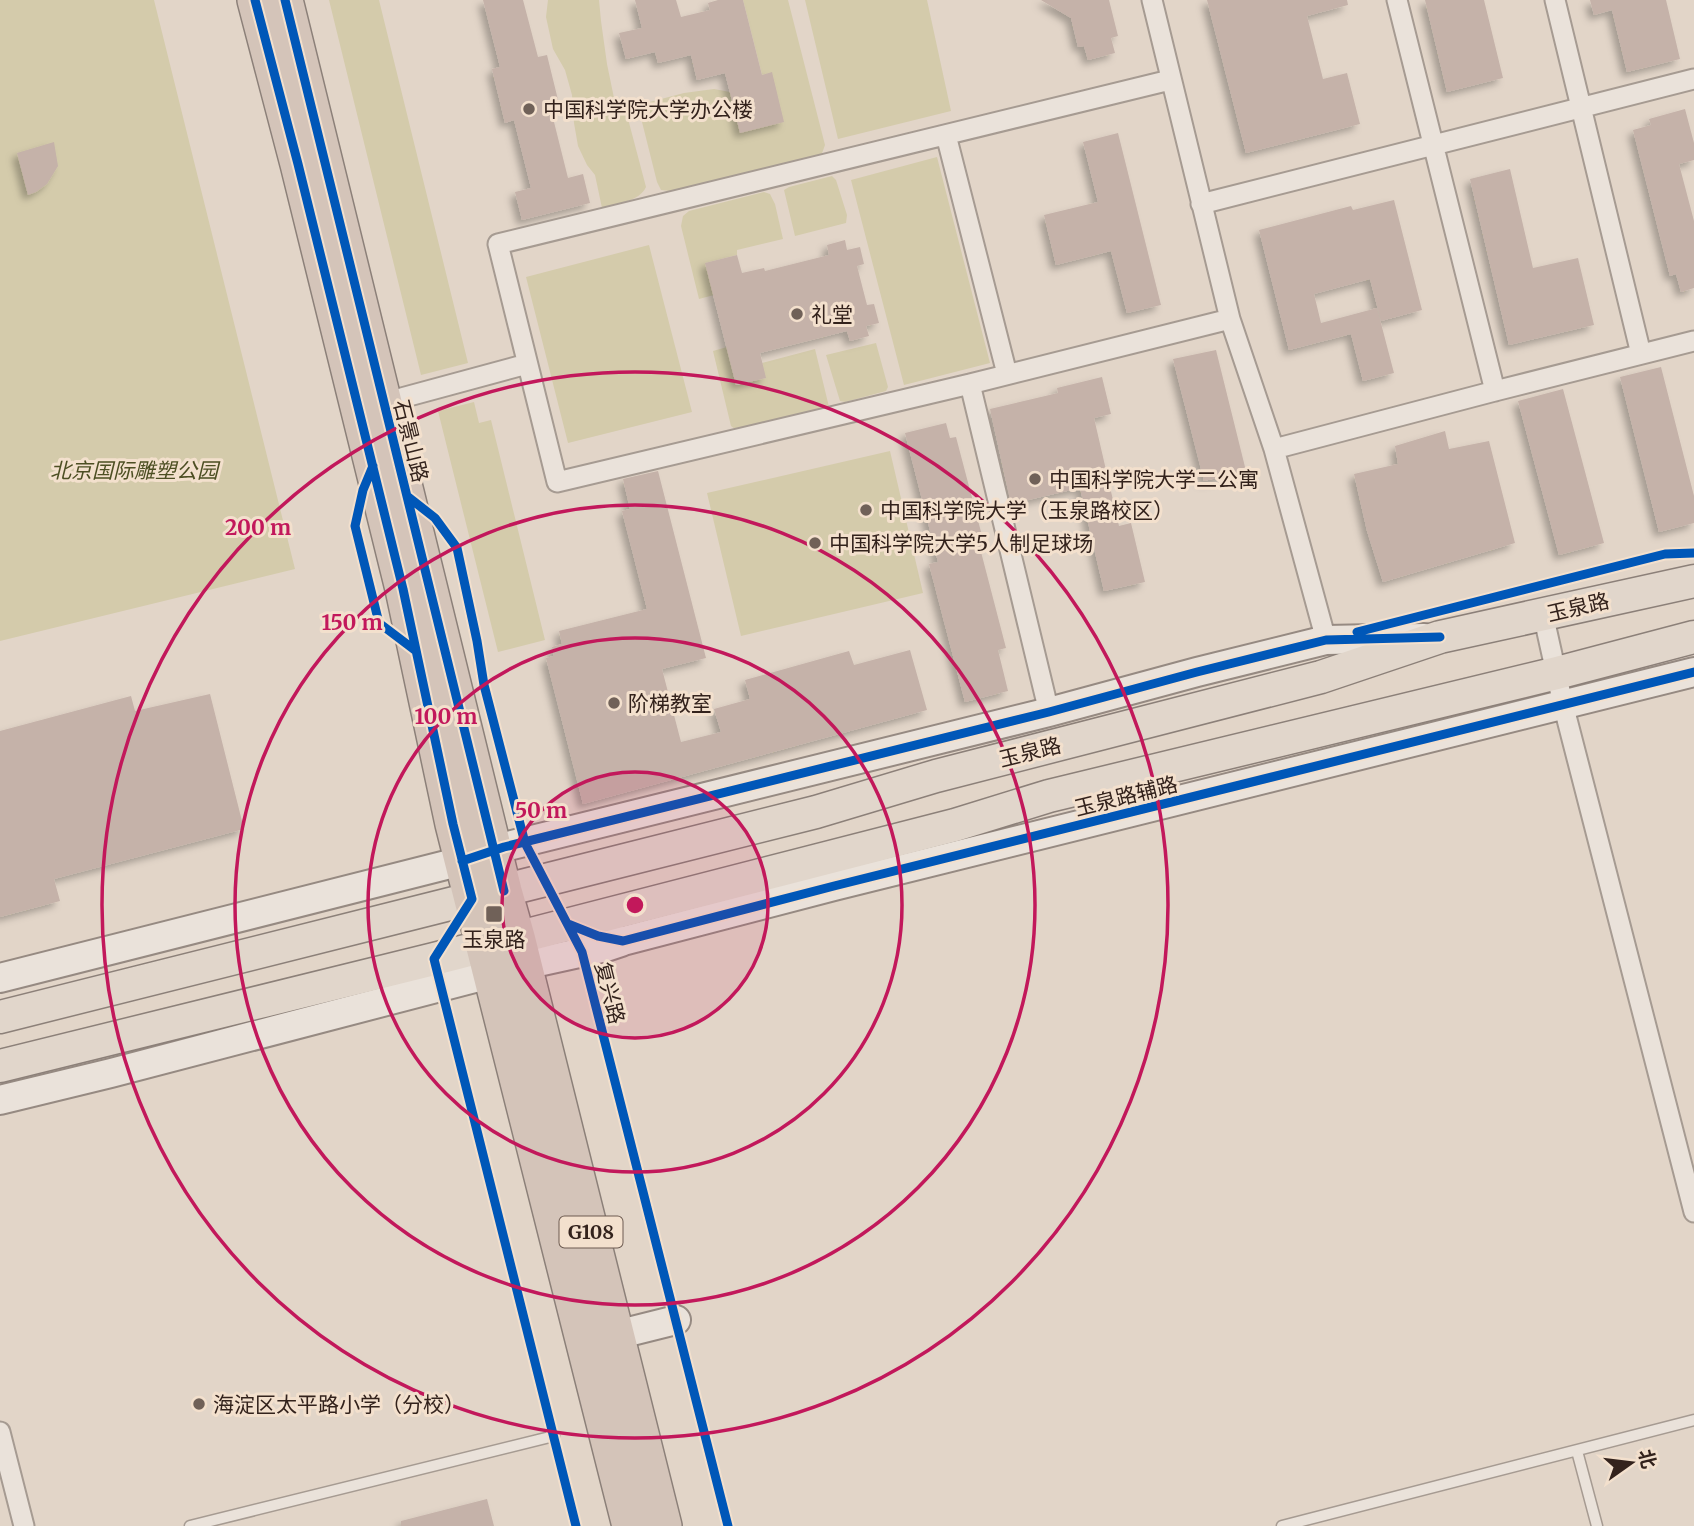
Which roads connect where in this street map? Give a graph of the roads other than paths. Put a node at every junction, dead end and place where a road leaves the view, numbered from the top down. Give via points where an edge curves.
1 (256, 0) edge
2 (285, 0) edge
3 (1152, 0) edge
4 (1397, 0) edge
5 (1555, 0) edge
6 (1694, 79) edge
7 (1170, 80) junction
8 (1581, 108) junction
9 (946, 135) junction
10 (1433, 145) junction
11 (1201, 204) junction
12 (1230, 319) junction
13 (1694, 341) edge
14 (1641, 354) junction
15 (527, 364) junction
16 (1007, 374) junction
17 (970, 384) junction
18 (1494, 391) junction
19 (383, 403) junction
20 (1274, 449) junction
21 (1694, 581) edge
22 (1543, 614) junction
23 (1440, 637) junction
24 (1694, 637) edge
25 (1326, 639) junction
26 (1694, 671) edge
27 (1557, 673) junction
28 (1563, 704) junction
29 (1049, 712) junction
30 (1010, 721) junction
31 (936, 776) junction
32 (478, 856) junction
33 (488, 895) junction
34 (568, 924) junction
35 (623, 941) junction
36 (130, 946) junction
37 (520, 951) junction
38 (262, 952) junction
39 (487, 960) junction
40 (0, 978) edge
41 (0, 1017) edge
42 (71, 1048) junction
43 (196, 1050) junction
44 (0, 1066) edge
45 (0, 1100) edge
46 (1694, 1212) edge
47 (676, 1320) dead end
48 (616, 1335) junction
49 (1694, 1420) edge
50 (0, 1432) edge
51 (554, 1436) dead end
52 (1577, 1451) junction
53 (24, 1526) edge
54 (190, 1526) edge
55 (630, 1526) edge
56 (664, 1526) edge
57 (1282, 1526) edge
58 (1597, 1526) edge

1 - 32 highway, 石景山路 / G108 via 403,589
2 - 19 highway, 石景山路 / G108
3 - 7 street
4 - 10 street
5 - 8 street
6 - 8 street
7 - 9 street
7 - 11 street
8 - 10 street
8 - 14 street
9 - 15 street via 498,244
9 - 16 street
10 - 11 street
10 - 18 street
11 - 12 street
12 - 16 street
12 - 20 street
13 - 14 street
14 - 18 street
15 - 17 street via 558,482
15 - 19 street
16 - 17 street
17 - 29 street
18 - 20 street
19 - 32 highway, 石景山路 / G108
20 - 25 street
21 - 22 main road, 玉泉路
22 - 23 main road, 玉泉路
22 - 27 street
23 - 25 street
23 - 31 main road, 玉泉路 via 1321,677
24 - 27 main road
25 - 29 street
26 - 28 street, 玉泉路辅路
27 - 28 street
27 - 34 main road via 1049,796 955,825
28 - 35 street, 玉泉路辅路
28 - 46 street
29 - 30 street
30 - 31 street
30 - 32 street
31 - 33 main road, 玉泉路 via 816,812
32 - 33 highway, 石景山路 / G108
32 - 36 street
33 - 37 highway, G108
33 - 38 main road, 玉泉路
33 - 39 highway, G108
34 - 35 street, 玉泉路辅路
34 - 37 main road
35 - 37 street via 606,947
36 - 38 street
36 - 40 street
37 - 39 main road
37 - 48 highway, G108
38 - 41 main road, 玉泉路
39 - 42 main road
39 - 43 street
39 - 55 highway, G108
42 - 43 street
42 - 44 main road
43 - 45 street
47 - 48 street
48 - 56 highway, G108
49 - 52 lane
50 - 53 street
51 - 54 lane
52 - 57 lane
52 - 58 lane

